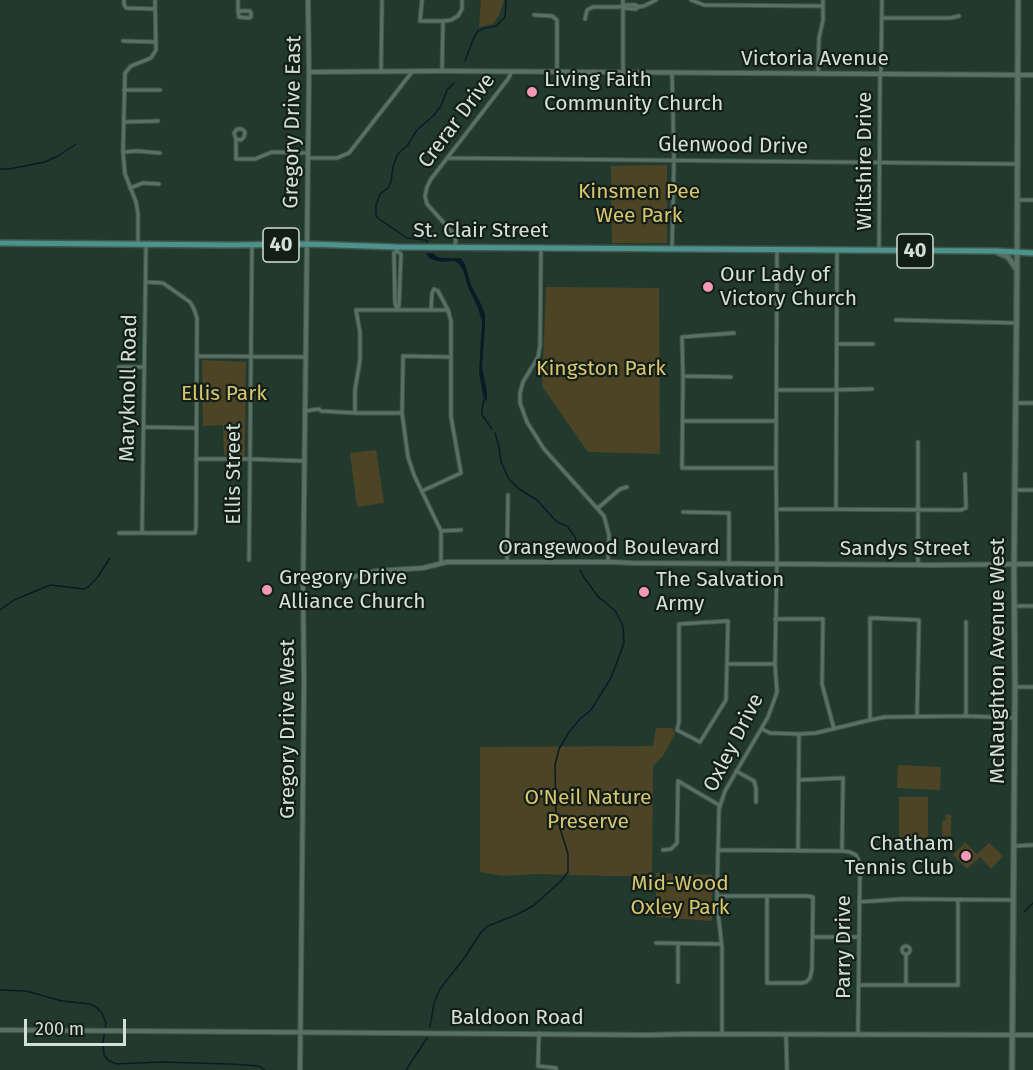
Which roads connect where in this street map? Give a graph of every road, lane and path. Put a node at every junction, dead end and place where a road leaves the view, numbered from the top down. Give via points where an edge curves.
1 (124, 0) edge
2 (155, 0) edge
3 (238, 0) edge
4 (308, 0) edge
5 (382, 0) edge
6 (422, 0) edge
7 (462, 0) edge
8 (623, 0) edge
9 (656, 0) edge
10 (691, 0) edge
11 (823, 0) edge
12 (882, 0) edge
13 (1018, 0) edge
14 (623, 6) junction
15 (823, 6) junction
16 (155, 9) junction
17 (238, 11) junction
18 (534, 15) dead end
19 (959, 16) dead end
20 (882, 18) junction
21 (585, 19) dead end
22 (443, 21) junction
23 (123, 41) dead end
24 (156, 42) junction
25 (442, 71) junction
26 (309, 72) junction
27 (381, 72) junction
28 (412, 72) junction
29 (557, 72) junction
30 (511, 73) junction
31 (622, 73) junction
32 (672, 74) junction
33 (818, 74) junction
34 (881, 74) junction
35 (1018, 75) junction
36 (1033, 75) edge
37 (124, 90) junction
38 (160, 90) dead end
39 (158, 121) dead end
40 (123, 122) junction
41 (236, 139) dead end
42 (123, 152) junction
43 (160, 153) dead end
44 (307, 155) junction
45 (448, 158) junction
46 (674, 161) junction
47 (880, 163) junction
48 (1018, 164) junction
49 (159, 184) dead end
50 (130, 188) junction
51 (1018, 200) junction
52 (1033, 200) edge
53 (0, 243) edge
54 (138, 244) junction
55 (146, 244) junction
56 (306, 244) junction
57 (252, 245) junction
58 (454, 247) junction
59 (541, 248) junction
60 (397, 249) junction
61 (672, 249) junction
62 (777, 250) junction
63 (837, 250) junction
64 (879, 251) junction
65 (993, 252) junction
66 (1017, 253) junction
67 (1033, 253) edge
68 (1017, 270) junction
69 (146, 282) junction
70 (397, 309) junction
71 (431, 309) junction
72 (448, 310) junction
73 (896, 321) dead end
74 (1017, 322) junction
75 (734, 333) dead end
76 (837, 344) junction
77 (873, 344) dead end
78 (198, 356) junction
79 (250, 356) junction
80 (305, 357) junction
81 (451, 357) junction
82 (119, 367) dead end
83 (144, 367) junction
84 (683, 376) junction
85 (731, 377) dead end
86 (872, 388) dead end
87 (777, 390) junction
88 (837, 390) junction
89 (1015, 403) junction
90 (1033, 403) edge
91 (305, 411) junction
92 (355, 412) junction
93 (402, 413) junction
94 (683, 421) junction
95 (777, 421) junction
96 (144, 427) junction
97 (196, 428) junction
98 (918, 442) dead end
99 (196, 459) junction
100 (249, 459) junction
101 (305, 461) junction
102 (776, 468) junction
103 (965, 474) dead end
104 (627, 487) dead end
105 (1016, 490) junction
106 (1033, 490) edge
107 (423, 491) junction
108 (508, 495) dead end
109 (598, 508) junction
110 (777, 509) junction
111 (836, 509) junction
112 (918, 510) junction
113 (683, 512) dead end
114 (461, 530) dead end
115 (441, 531) junction
116 (119, 533) dead end
117 (142, 533) junction
118 (249, 560) dead end
119 (507, 562) junction
120 (608, 562) junction
121 (441, 563) junction
122 (729, 564) junction
123 (777, 564) junction
124 (918, 564) junction
125 (1014, 564) junction
126 (1033, 564) edge
127 (303, 581) junction
128 (1014, 606) junction
129 (1033, 606) edge
130 (776, 619) junction
131 (966, 622) dead end
132 (727, 664) junction
133 (775, 664) junction
134 (1015, 687) junction
135 (1033, 687) edge
136 (917, 716) junction
137 (966, 716) junction
138 (1015, 718) junction
139 (870, 720) junction
140 (762, 729) junction
141 (834, 729) junction
142 (799, 734) junction
143 (736, 771) junction
144 (799, 780) junction
145 (756, 802) dead end
146 (720, 805) junction
147 (1033, 844) edge
148 (1014, 846) junction
149 (663, 850) dead end
150 (718, 850) junction
151 (798, 850) junction
152 (842, 851) junction
153 (717, 896) junction
154 (767, 896) junction
155 (958, 900) junction
156 (1013, 900) junction
157 (860, 902) junction
158 (813, 937) junction
159 (859, 937) junction
160 (656, 943) dead end
161 (678, 944) junction
162 (721, 944) junction
163 (906, 954) dead end
164 (678, 982) dead end
165 (906, 984) junction
166 (860, 985) junction
167 (0, 1030) edge
168 (300, 1032) junction
169 (539, 1033) junction
170 (722, 1034) junction
171 (786, 1035) junction
172 (858, 1035) junction
173 (1012, 1035) junction
174 (1033, 1035) edge
175 (300, 1070) edge
176 (556, 1070) edge
177 (787, 1070) edge
178 (1012, 1070) edge

1 - 16 street via 126,8
2 - 16 street
3 - 17 street
4 - 26 street, Gregory Drive East
5 - 27 street
6 - 22 street via 420,21
7 - 22 street via 458,16
8 - 14 street
9 - 14 street via 644,6
10 - 15 street via 704,5
11 - 15 street
12 - 20 street, Wiltshire Drive
13 - 35 main road, McNaughton Avenue West
14 - 21 street via 590,8
14 - 31 street
15 - 33 street
16 - 24 street
17 - 17 street via 240,18 251,16 250,11
18 - 29 street via 557,20
19 - 20 street
20 - 34 street, Wiltshire Drive
22 - 25 street
23 - 24 street
24 - 37 street via 151,58 131,66 125,74
25 - 28 street, Victoria Avenue
25 - 30 street, Victoria Avenue
26 - 27 street, Victoria Avenue
26 - 44 street, Gregory Drive East
27 - 28 street, Victoria Avenue
28 - 44 street via 349,153 337,158
29 - 30 street, Victoria Avenue
29 - 31 street, Victoria Avenue
30 - 45 street, Crerar Drive
31 - 32 street, Victoria Avenue
32 - 33 street, Victoria Avenue
32 - 46 street
33 - 34 street, Victoria Avenue
34 - 35 street, Victoria Avenue
34 - 47 street, Wiltshire Drive
35 - 36 street, Victoria Avenue
35 - 48 main road, McNaughton Avenue West
37 - 38 street
37 - 40 street
39 - 40 street
40 - 42 street
41 - 44 street via 236,159 255,159 272,152
42 - 43 street
42 - 50 street
44 - 56 street, Gregory Drive East
45 - 46 street, Glenwood Drive
45 - 58 street, Crerar Drive via 429,183 425,196 430,208 453,233
46 - 47 street, Glenwood Drive
46 - 61 street
47 - 48 street, Glenwood Drive
47 - 64 street, Wiltshire Drive
48 - 51 main road, McNaughton Avenue West
49 - 50 street via 143,183
50 - 54 street via 138,214
51 - 52 street
51 - 66 main road, McNaughton Avenue West
53 - 54 main road, St. Clair Street / 40
54 - 55 main road, St. Clair Street / 40
55 - 57 main road, St. Clair Street / 40
55 - 69 street, Maryknoll Road
56 - 57 main road, St. Clair Street / 40
56 - 60 main road, St. Clair Street / 40
56 - 80 street, Gregory Drive West
57 - 79 street, Ellis Street
58 - 59 main road, St. Clair Street / 40
58 - 60 main road, St. Clair Street / 40
59 - 61 main road, St. Clair Street / 40
59 - 109 street via 540,346 523,382 520,403 544,449
60 - 70 street
60 - 70 street via 401,254
61 - 62 main road, St. Clair Street / 40
62 - 63 main road, St. Clair Street / 40
62 - 87 street, Oxley Drive
63 - 64 main road, St. Clair Street / 40
63 - 76 street
64 - 65 main road, St. Clair Street / 40
65 - 66 main road, St. Clair Street / 40
65 - 68 main road via 1004,254
66 - 67 main road, St. Clair Street / 40
66 - 68 main road, McNaughton Avenue West
68 - 74 main road, McNaughton Avenue West
69 - 78 street via 163,283 190,302 197,318
69 - 83 street, Maryknoll Road
70 - 71 street
70 - 92 street via 356,310 360,362
71 - 72 street
71 - 72 street via 434,289
72 - 81 street
73 - 74 street
74 - 89 main road, McNaughton Avenue West
75 - 84 street via 682,337
76 - 77 street
76 - 88 street
78 - 79 street
78 - 97 street
79 - 80 street
79 - 100 street, Ellis Street
80 - 91 street, Gregory Drive West
81 - 93 street via 403,356
81 - 107 street via 451,417 461,473
82 - 83 street
83 - 96 street, Maryknoll Road
84 - 85 street
84 - 94 street
86 - 88 street
87 - 88 street
87 - 95 street, Oxley Drive
88 - 111 street
89 - 90 street
89 - 105 main road, McNaughton Avenue West
91 - 92 street
91 - 101 street, Gregory Drive West
92 - 93 street
93 - 107 street via 411,466
94 - 95 street
94 - 102 street via 682,468
95 - 102 street, Oxley Drive
96 - 97 street
96 - 117 street, Maryknoll Road
97 - 99 street
98 - 112 street
99 - 100 street
99 - 117 street via 195,533
100 - 101 street
100 - 118 street, Ellis Street
101 - 127 street, Gregory Drive West
102 - 110 street, Oxley Drive
103 - 112 street via 965,509
104 - 109 street
105 - 106 street
105 - 125 main road, McNaughton Avenue West
107 - 115 street
108 - 119 street
109 - 120 street via 607,525
110 - 111 street
110 - 123 street, Oxley Drive
111 - 112 street
112 - 124 street
113 - 122 street via 729,513
114 - 115 street
115 - 121 street
116 - 117 street
119 - 120 street, Orangewood Boulevard
119 - 121 street, Orangewood Boulevard
120 - 122 street, Orangewood Boulevard
121 - 127 street, Orangewood Boulevard via 346,579
122 - 123 street, Orangewood Boulevard
123 - 124 street, Sandys Street
123 - 130 street, Oxley Drive
124 - 125 street, Sandys Street
125 - 126 street, Sandys Street
125 - 128 main road, McNaughton Avenue West
127 - 168 street, Gregory Drive West
128 - 129 street
128 - 134 main road, McNaughton Avenue West
130 - 133 street, Oxley Drive
130 - 141 street via 823,619 822,684
131 - 137 street
132 - 132 street via 728,621 679,624 678,730 700,742 726,700
132 - 133 street
133 - 140 street, Oxley Drive via 777,692
134 - 135 street
134 - 138 main road, McNaughton Avenue West
136 - 137 street
136 - 139 street
136 - 139 street via 919,620 870,618
137 - 138 street
138 - 148 main road, McNaughton Avenue West
139 - 141 street
140 - 142 street
140 - 143 street, Oxley Drive
141 - 142 street
142 - 144 street
143 - 145 street via 754,781
143 - 146 street, Oxley Drive
144 - 151 street
144 - 152 street via 843,778
146 - 149 street via 678,781 677,843
146 - 150 street, Oxley Drive
147 - 148 street
148 - 156 main road, McNaughton Avenue West
150 - 151 street
150 - 153 street, Oxley Drive
151 - 152 street
152 - 157 street, Parry Drive via 854,853 859,860
153 - 154 street
153 - 162 street, Oxley Drive
154 - 158 street via 813,897
154 - 158 street via 767,983 802,983 810,978
155 - 156 street
155 - 157 street
155 - 165 street via 958,985
156 - 173 main road, McNaughton Avenue West
157 - 159 street, Parry Drive
158 - 159 street
159 - 166 street, Parry Drive
160 - 161 street
161 - 162 street
161 - 164 street
162 - 170 street, Oxley Drive
163 - 165 street
165 - 166 street
166 - 172 street, Parry Drive
167 - 168 street, Baldoon Road
168 - 169 street, Baldoon Road
168 - 175 street, Gregory Drive West
169 - 170 street, Baldoon Road
169 - 176 street via 538,1066
170 - 171 street, Baldoon Road
171 - 172 street, Baldoon Road
171 - 177 street
172 - 173 street, Baldoon Road
173 - 174 street, Baldoon Road
173 - 178 main road, McNaughton Avenue West

